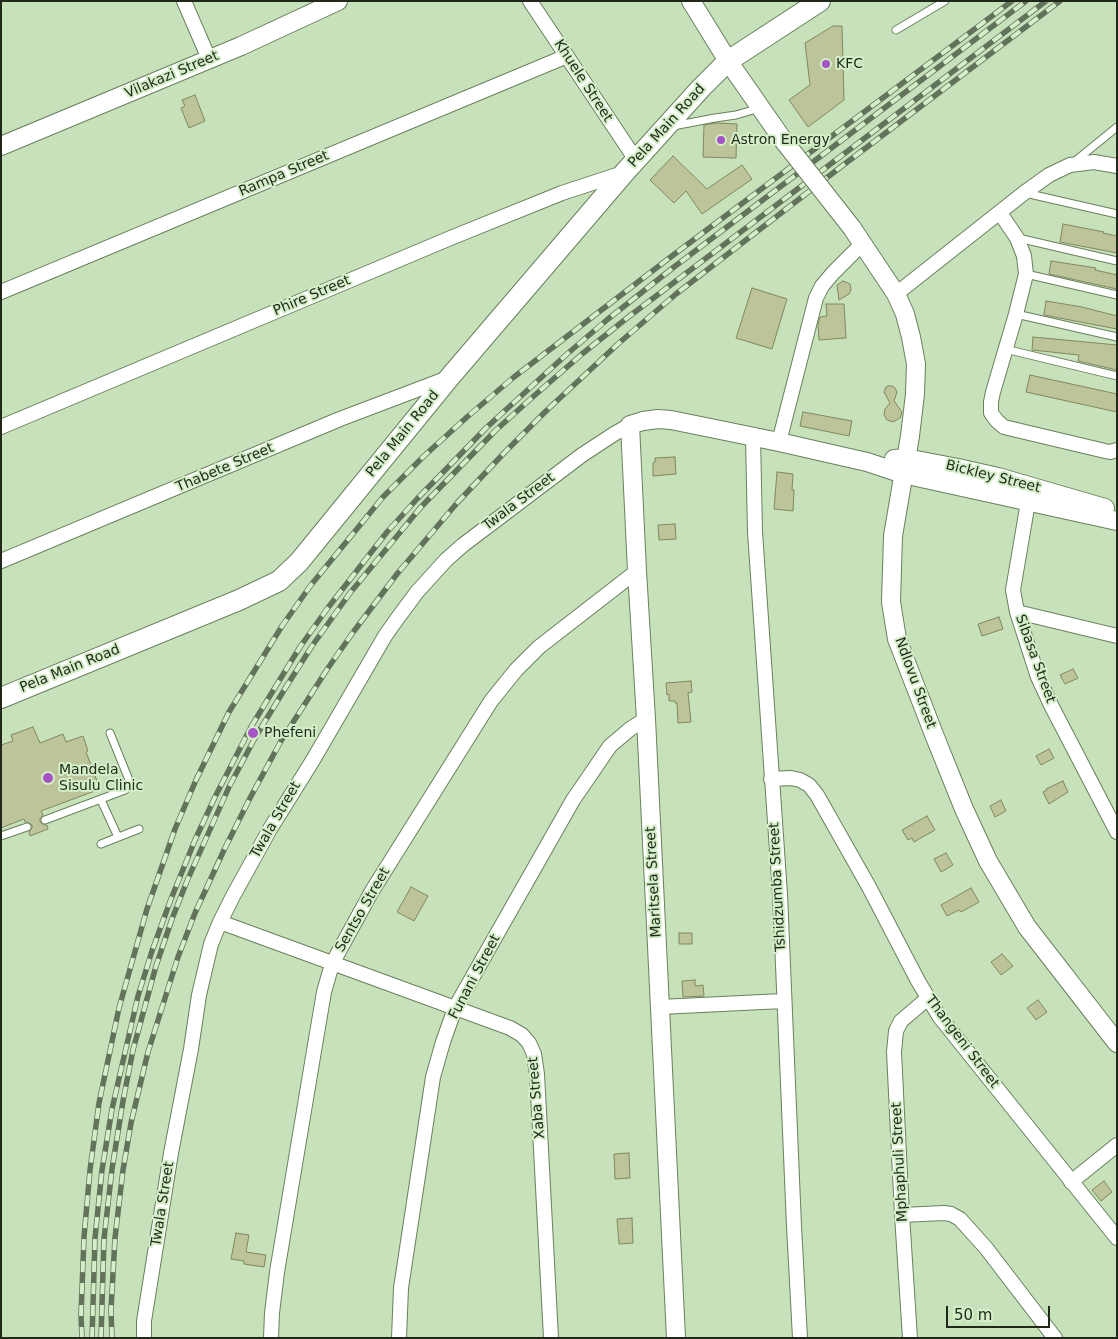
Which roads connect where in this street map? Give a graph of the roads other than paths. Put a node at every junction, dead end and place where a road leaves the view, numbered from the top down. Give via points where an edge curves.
1 (184, 1) edge
2 (338, 1) edge
3 (530, 1) edge
4 (691, 1) edge
5 (820, 1) edge
6 (945, 1) edge
7 (896, 30) dead end
8 (567, 56) junction
9 (208, 59) junction
10 (728, 61) junction
11 (760, 108) junction
12 (1117, 127) edge
13 (665, 128) junction
14 (2, 144) edge
15 (1070, 165) junction
16 (630, 166) junction
17 (1117, 166) edge
18 (1024, 192) junction
19 (1000, 213) junction
20 (1117, 214) edge
21 (1017, 238) junction
22 (862, 244) junction
23 (1117, 261) edge
24 (1026, 274) junction
25 (1, 292) edge
26 (896, 294) junction
27 (1117, 296) edge
28 (1016, 314) junction
29 (1117, 337) edge
30 (1005, 350) junction
31 (1117, 376) edge
32 (449, 378) junction
33 (630, 425) junction
34 (1, 427) edge
35 (753, 437) junction
36 (779, 442) junction
37 (1117, 450) edge
38 (905, 466) junction
39 (1028, 502) junction
40 (1117, 512) edge
41 (1117, 521) edge
42 (1, 561) edge
43 (637, 571) junction
44 (1017, 612) junction
45 (1117, 636) edge
46 (1, 698) edge
47 (646, 719) junction
48 (110, 732) dead end
49 (771, 778) junction
50 (100, 800) junction
51 (45, 820) dead end
52 (27, 827) dead end
53 (139, 829) dead end
54 (1117, 832) edge
55 (1, 836) edge
56 (118, 837) junction
57 (101, 844) dead end
58 (220, 922) junction
59 (332, 964) junction
60 (928, 999) junction
61 (783, 1000) junction
62 (660, 1007) junction
63 (455, 1008) junction
64 (1117, 1043) edge
65 (1117, 1145) edge
66 (1071, 1182) junction
67 (902, 1215) junction
68 (1117, 1238) edge
69 (144, 1338) edge
70 (271, 1338) edge
71 (399, 1338) edge
72 (551, 1338) edge
73 (676, 1338) edge
74 (800, 1338) edge
75 (910, 1338) edge
76 (1055, 1338) edge

1 - 9 street
2 - 9 street, Vilakazi Street
3 - 8 street, Khuele Street
4 - 10 street, Ndlovu Street
5 - 10 main road, Pela Main Road
6 - 7 lane
8 - 16 street, Khuele Street
8 - 25 street, Rampa Street
9 - 14 street, Vilakazi Street
10 - 11 street, Ndlovu Street
10 - 13 main road, Pela Main Road
11 - 13 lane
11 - 22 street, Ndlovu Street, bridge
12 - 15 lane
13 - 16 main road, Pela Main Road
15 - 17 street via 1094,162
15 - 18 street
16 - 32 main road, Pela Main Road
16 - 34 street, Phire Street via 444,240
18 - 19 street
18 - 20 lane
19 - 21 street
19 - 26 street
21 - 23 lane
21 - 24 street
22 - 26 street, Ndlovu Street
22 - 36 street via 833,273 816,298
24 - 27 lane
24 - 28 street
26 - 38 street, Ndlovu Street via 905,314 916,364
28 - 29 lane
28 - 30 street
30 - 31 lane
30 - 37 street via 991,402 991,413 997,421 1004,427 1105,451
32 - 42 street, Thabete Street via 340,419
32 - 46 main road, Pela Main Road via 299,562 279,581
33 - 35 street, Bickley Street via 658,419 671,420
33 - 43 street, Maritsela Street
33 - 58 street, Twala Street via 582,455 463,545 417,592 397,618 270,829
35 - 36 street, Bickley Street
35 - 49 street, Tshidzumba Street via 754,532
36 - 38 street, Bickley Street via 866,462
38 - 39 street, Bickley Street
38 - 40 street, Bickley Street via 958,468
38 - 64 street, Ndlovu Street via 893,536 891,602 901,648 934,737 988,861 1027,927
39 - 41 street, Bickley Street
39 - 44 street, Sibasa Street via 1013,590
43 - 47 street, Maritsela Street
43 - 59 street, Sentso Street via 539,647 491,701 372,891
44 - 45 street
44 - 54 street, Sibasa Street via 1052,707
47 - 62 street, Maritsela Street
47 - 63 street, Funani Street via 610,746 573,800
48 - 50 lane via 129,785 125,790
49 - 60 street, Thangeni Street via 800,780 817,795
49 - 61 street, Tshidzumba Street via 780,894
50 - 51 lane
50 - 56 lane
52 - 55 lane
53 - 56 lane
56 - 57 lane
58 - 59 street, Xaba Street
58 - 69 street, Twala Street via 198,995 144,1321
59 - 63 street, Xaba Street
59 - 70 street, Sentso Street via 324,992 282,1243
60 - 66 street, Thangeni Street
60 - 67 street, Mphaphuli Street via 901,1021 896,1031
61 - 62 street
61 - 74 street, Tshidzumba Street
62 - 73 street, Maritsela Street
63 - 71 street, Funani Street via 433,1077 401,1288
63 - 72 street, Xaba Street via 510,1028 530,1043 534,1054
65 - 66 street
66 - 68 street, Thangeni Street
67 - 75 street, Mphaphuli Street
67 - 76 street via 944,1213 960,1219

